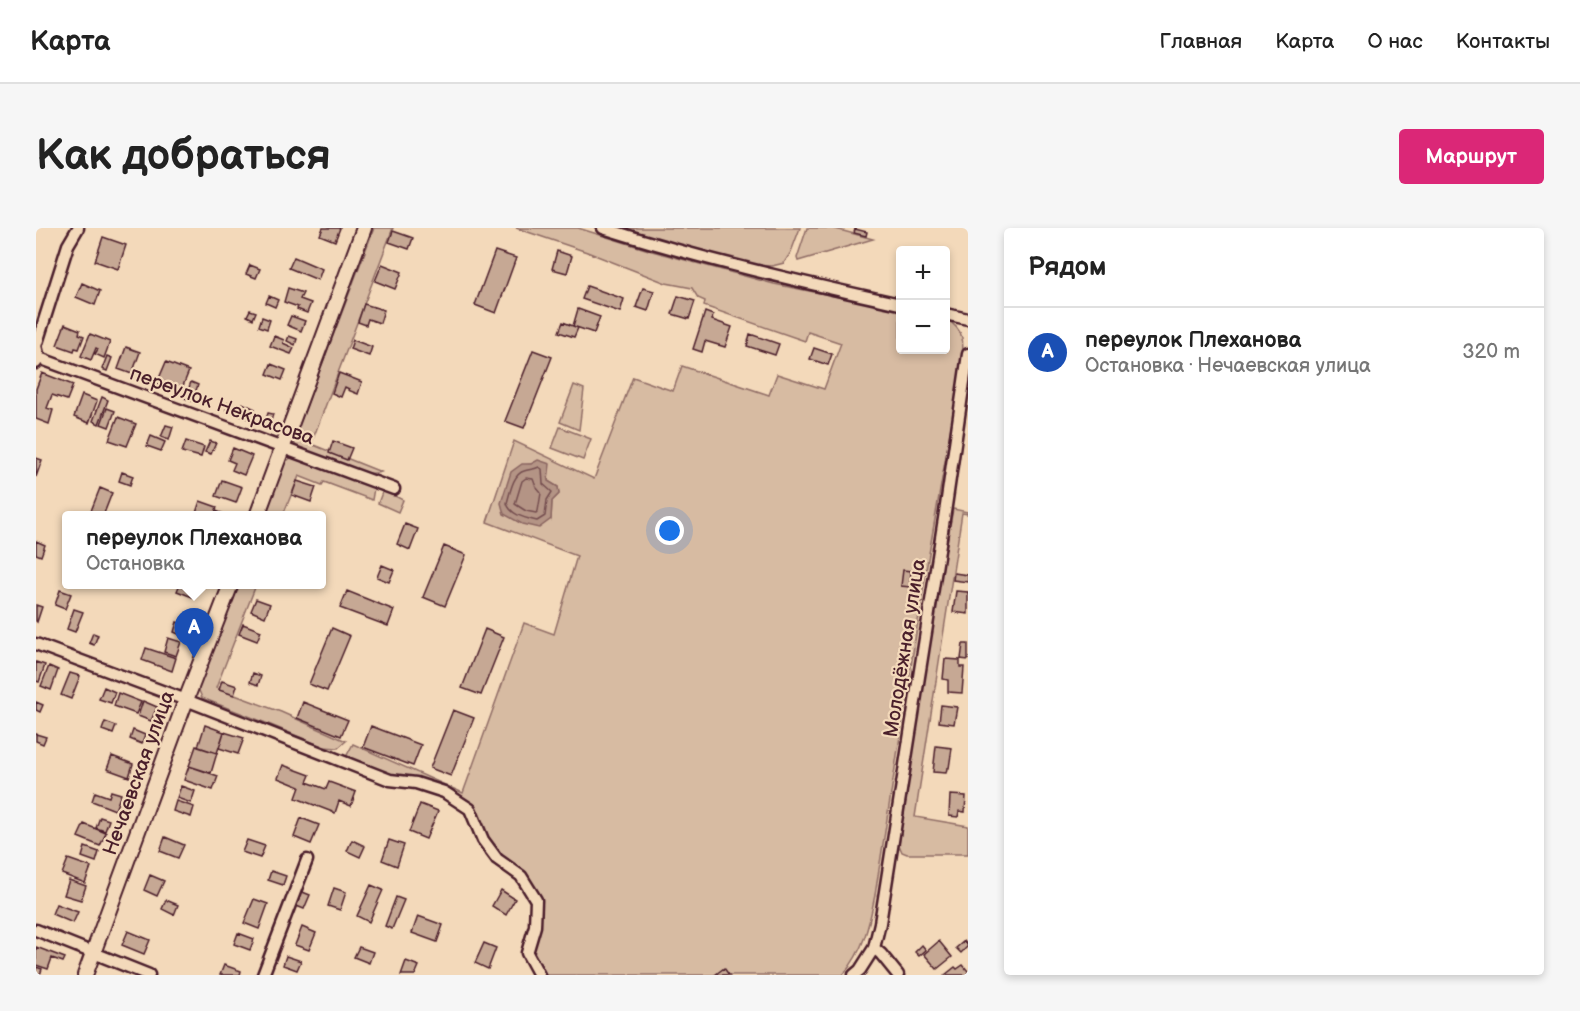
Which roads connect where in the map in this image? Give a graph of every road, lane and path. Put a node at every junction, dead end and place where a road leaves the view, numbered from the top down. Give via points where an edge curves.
1 (78, 228) edge
2 (364, 228) edge
3 (603, 228) edge
4 (896, 303) edge
5 (950, 315) edge
6 (968, 319) edge
7 (968, 354) edge
8 (37, 361) edge
9 (283, 447) junction
10 (394, 489) dead end
11 (259, 511) edge
12 (229, 589) edge
13 (36, 644) edge
14 (186, 700) junction
15 (307, 860) dead end
16 (36, 930) edge
17 (874, 948) junction
18 (93, 953) junction
19 (85, 975) edge
20 (149, 975) edge
21 (262, 975) edge
22 (539, 975) edge
23 (854, 975) edge
24 (898, 975) edge

1 - 8 street via 68,245 36,346
2 - 9 street
3 - 4 street via 691,255
5 - 6 street
7 - 17 street, Молодёжная улица
8 - 9 street, переулок Некрасова
9 - 10 street, переулок Некрасова
9 - 11 street
12 - 14 street, Нечаевская улица
13 - 14 street
14 - 18 street, Нечаевская улица
14 - 22 street via 390,780 444,792 470,809 483,840 497,859 520,876 536,900 535,926 526,953
15 - 21 street
16 - 18 street
17 - 23 street
17 - 24 street
18 - 19 street, Нечаевская улица
18 - 20 street

